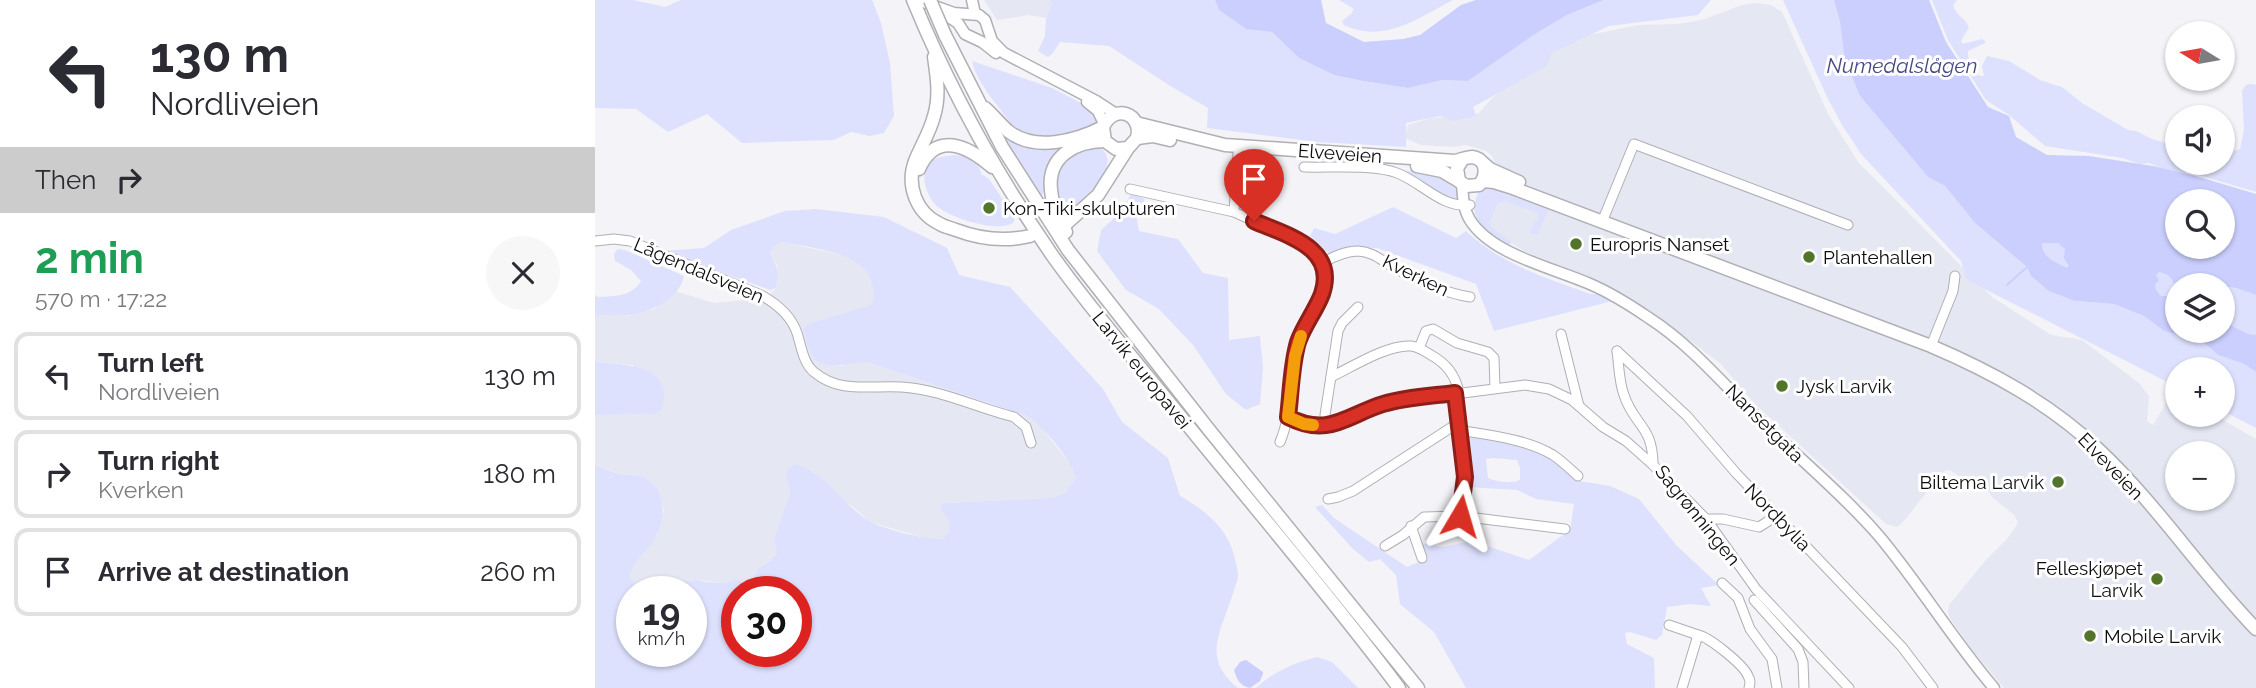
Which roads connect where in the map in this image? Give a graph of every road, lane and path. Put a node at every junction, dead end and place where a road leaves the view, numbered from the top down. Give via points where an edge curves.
1 (916, 0) edge
2 (972, 0) edge
3 (932, 4) edge
4 (972, 14) junction
5 (986, 24) junction
6 (963, 31) junction
7 (973, 38) junction
8 (933, 47) junction
9 (978, 103) junction
10 (1116, 114) junction
11 (1136, 122) junction
12 (1103, 125) junction
13 (1133, 143) junction
14 (1109, 144) junction
15 (1238, 154) junction
16 (1463, 159) junction
17 (1482, 163) junction
18 (1304, 167) dead end
19 (1000, 175) junction
20 (1110, 178) junction
21 (1460, 183) junction
22 (1479, 184) junction
23 (1130, 189) dead end
24 (1467, 205) junction
25 (1234, 212) junction
26 (1604, 218) junction
27 (1067, 223) dead end
28 (1848, 225) dead end
29 (953, 229) junction
30 (1030, 236) dead end
31 (595, 242) edge
32 (1322, 263) junction
33 (1086, 274) junction
34 (1955, 276) dead end
35 (1470, 297) dead end
36 (1357, 307) dead end
37 (1561, 334) dead end
38 (1931, 346) junction
39 (1419, 348) junction
40 (1617, 351) joint
41 (1331, 377) junction
42 (1495, 388) junction
43 (1457, 393) junction
44 (1579, 406) junction
45 (1288, 417) junction
46 (1326, 425) junction
47 (1458, 427) junction
48 (1280, 442) dead end
49 (1031, 443) dead end
50 (1653, 465) junction
51 (1578, 476) dead end
52 (1328, 499) dead end
53 (1775, 514) junction
54 (1460, 516) junction
55 (1706, 519) junction
56 (1411, 526) junction
57 (1565, 529) dead end
58 (1385, 546) dead end
59 (1422, 558) dead end
60 (1722, 583) dead end
61 (1754, 600) dead end
62 (1669, 625) dead end
63 (2256, 629) edge
64 (1698, 635) junction
65 (1683, 684) edge
66 (1399, 688) edge
67 (1418, 688) edge
68 (1693, 688) edge
69 (1749, 688) edge
70 (1777, 688) edge
71 (1804, 688) edge
72 (1849, 688) edge
73 (1933, 688) edge
74 (1994, 688) edge

1 - 3 main road
1 - 8 highway, Larvik europavei
2 - 4 main road
3 - 4 main road
3 - 6 main road
3 - 9 highway, Larvik europavei, bridge
4 - 5 main road via 983,17
4 - 6 main road via 963,22
5 - 7 main road via 985,33
5 - 10 main road via 992,40 1005,53
6 - 7 main road
7 - 12 main road via 1011,64 1091,104
8 - 19 highway, Larvik europavei
8 - 29 highway via 936,110 914,164 911,184 924,212
9 - 12 highway via 1008,131 1035,142 1083,135
9 - 33 highway, Larvik europavei via 1021,179
10 - 11 highway
10 - 12 highway
11 - 13 highway via 1139,130
11 - 16 highway, Elveveien via 1225,145
12 - 14 highway
13 - 14 highway via 1120,149
13 - 15 highway, Elveveien via 1158,137
13 - 20 highway
14 - 20 highway
14 - 33 highway via 1083,143 1071,148 1056,164 1051,179 1058,215
15 - 21 highway, Elveveien via 1429,167
15 - 25 street
16 - 17 highway via 1471,157
16 - 21 highway via 1457,167
17 - 22 highway via 1486,172
17 - 26 highway, Elveveien
18 - 24 street via 1388,170 1451,205
19 - 29 highway via 961,146 940,148 926,157 917,178 920,196
19 - 66 highway, Larvik europavei via 1053,256 1120,344
20 - 27 highway via 1093,201
21 - 22 highway
21 - 24 main road, Nansetgata
22 - 24 main road
22 - 26 highway, Elveveien via 1510,187
23 - 25 street
24 - 74 main road, Nansetgata via 1477,228 1497,244 1615,296 1698,356 1877,534
25 - 32 street via 1303,242
26 - 28 street via 1635,145
26 - 38 highway, Elveveien
29 - 30 highway via 988,239
31 - 49 street, Lågendalsveien via 630,241 773,301 792,322 811,370 823,378 841,386 927,391 1014,417 1026,427
32 - 35 street, Kverken via 1338,254 1375,254 1456,295
32 - 45 street via 1322,294 1299,341
33 - 67 highway, Larvik europavei
34 - 38 street
36 - 41 street via 1338,331
37 - 44 street
38 - 63 highway, Elveveien via 2012,385 2098,449
39 - 41 street via 1394,348
39 - 42 street via 1426,331 1433,329 1457,343 1488,352 1494,358
39 - 43 street via 1451,370
40 - 50 street, Sagrønningen via 1624,397 1649,434
40 - 53 street, Nordbylia via 1687,416
41 - 46 street
42 - 43 street
42 - 44 street via 1525,384 1549,389
43 - 46 street via 1393,402
43 - 47 street
44 - 50 street
45 - 46 street via 1304,424
45 - 48 street
47 - 51 street via 1538,447
47 - 52 street via 1353,491
47 - 54 street via 1465,477
50 - 55 street, Sagrønningen
53 - 55 street via 1759,527
53 - 73 street, Nordbylia via 1902,647
54 - 56 street via 1431,515
54 - 57 street
55 - 72 street, Sagrønningen via 1756,589
56 - 58 street
56 - 59 street
60 - 70 street via 1738,598 1750,629 1772,659
61 - 71 street via 1798,649
62 - 64 street
64 - 65 street
64 - 69 street via 1744,670
65 - 68 street

